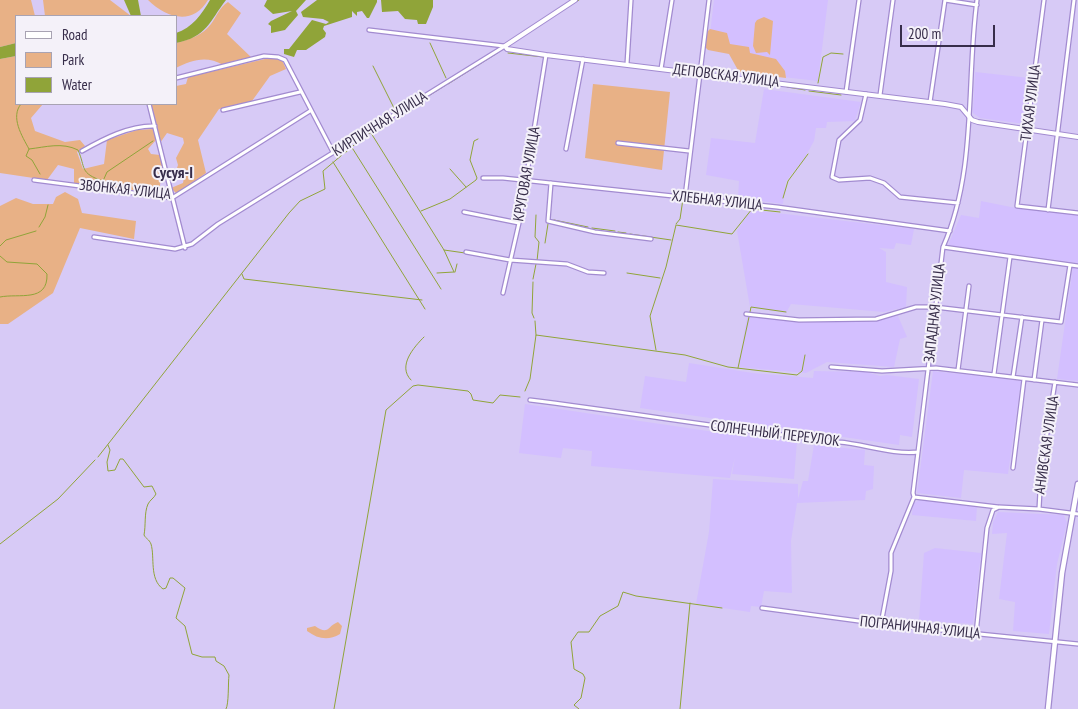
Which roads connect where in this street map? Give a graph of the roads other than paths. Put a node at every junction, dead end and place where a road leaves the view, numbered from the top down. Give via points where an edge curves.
1 (575, 0) edge
2 (631, 0) edge
3 (672, 0) edge
4 (709, 0) edge
5 (859, 0) edge
6 (893, 0) edge
7 (944, 0) edge
8 (1044, 0) edge
9 (1074, 0) edge
10 (977, 2) edge
11 (369, 30) dead end
12 (504, 46) junction
13 (546, 55) junction
14 (583, 59) junction
15 (627, 64) junction
16 (661, 69) junction
17 (699, 73) junction
18 (178, 78) edge
19 (300, 92) junction
20 (846, 92) junction
21 (866, 94) junction
22 (880, 95) junction
23 (930, 102) junction
24 (149, 105) edge
25 (223, 110) dead end
26 (310, 111) junction
27 (969, 116) junction
28 (155, 126) junction
29 (1027, 130) junction
30 (1057, 134) junction
31 (1078, 137) edge
32 (618, 143) dead end
33 (566, 148) dead end
34 (82, 151) dead end
35 (689, 151) junction
36 (333, 152) junction
37 (483, 178) dead end
38 (34, 180) dead end
39 (526, 180) junction
40 (551, 183) junction
41 (685, 197) junction
42 (172, 198) junction
43 (958, 203) junction
44 (1048, 210) junction
45 (464, 212) dead end
46 (1078, 213) edge
47 (519, 223) junction
48 (950, 231) junction
49 (94, 237) dead end
50 (651, 239) dead end
51 (185, 248) junction
52 (943, 248) junction
53 (466, 252) dead end
54 (1010, 257) junction
55 (510, 260) junction
56 (1070, 265) junction
57 (1078, 266) edge
58 (604, 272) dead end
59 (969, 286) dead end
60 (504, 293) dead end
61 (935, 307) junction
62 (966, 311) junction
63 (746, 314) dead end
64 (1003, 314) junction
65 (1022, 317) junction
66 (1042, 320) junction
67 (831, 367) dead end
68 (930, 368) junction
69 (958, 370) junction
70 (994, 374) junction
71 (1013, 377) junction
72 (1024, 379) junction
73 (1034, 380) junction
74 (1055, 382) junction
75 (1078, 385) edge
76 (530, 400) dead end
77 (918, 452) junction
78 (1013, 468) dead end
79 (1078, 484) edge
80 (914, 497) junction
81 (999, 508) junction
82 (1039, 509) junction
83 (1076, 513) edge
84 (762, 608) dead end
85 (881, 624) junction
86 (976, 634) junction
87 (1055, 642) junction
88 (1078, 644) edge
89 (1048, 709) edge

1 - 12 street, КИРПИЧНАЯ УЛИЦА
2 - 15 street
3 - 16 street
4 - 17 street
5 - 20 street
6 - 22 street
7 - 10 street
7 - 23 street
8 - 29 street, ТИХАЯ УЛИЦА
9 - 30 street
10 - 27 street, ЗАПАДНАЯ УЛИЦА
11 - 12 street, ДЕПОВСКАЯ УЛИЦА
12 - 13 street, ДЕПОВСКАЯ УЛИЦА
12 - 36 street, КИРПИЧНАЯ УЛИЦА
13 - 14 street, ДЕПОВСКАЯ УЛИЦА
13 - 39 street, КРУГОВАЯ УЛИЦА
14 - 15 street, ДЕПОВСКАЯ УЛИЦА
14 - 33 street
15 - 16 street, ДЕПОВСКАЯ УЛИЦА
16 - 17 street, ДЕПОВСКАЯ УЛИЦА
17 - 20 street, ДЕПОВСКАЯ УЛИЦА
17 - 35 street
18 - 19 street via 264,56 278,57 285,60
19 - 25 street
19 - 26 street
20 - 21 street, ДЕПОВСКАЯ УЛИЦА
21 - 22 street, ДЕПОВСКАЯ УЛИЦА
21 - 43 street via 860,120 838,140 832,177 839,180 870,178 884,183 900,197
22 - 23 street, ДЕПОВСКАЯ УЛИЦА
23 - 27 street, ДЕПОВСКАЯ УЛИЦА via 958,106
24 - 28 street
26 - 36 street
26 - 42 street, ЗВОНКАЯ УЛИЦА
27 - 29 street, ДЕПОВСКАЯ УЛИЦА via 978,122
27 - 43 street, ЗАПАДНАЯ УЛИЦА
28 - 34 street via 106,138
28 - 42 street
29 - 30 street, ДЕПОВСКАЯ УЛИЦА
29 - 44 street, ТИХАЯ УЛИЦА via 1017,206
30 - 31 street, ДЕПОВСКАЯ УЛИЦА
30 - 44 street
32 - 35 street
35 - 41 street
36 - 51 street, КИРПИЧНАЯ УЛИЦА
37 - 39 street, ХЛЕБНАЯ УЛИЦА
38 - 42 street, ЗВОНКАЯ УЛИЦА
39 - 40 street, ХЛЕБНАЯ УЛИЦА
39 - 47 street, КРУГОВАЯ УЛИЦА
40 - 41 street, ХЛЕБНАЯ УЛИЦА
40 - 50 street via 548,220 596,232
41 - 48 street, ХЛЕБНАЯ УЛИЦА
42 - 51 street
43 - 48 street, ЗАПАДНАЯ УЛИЦА
44 - 46 street
45 - 47 street
47 - 55 street, КРУГОВАЯ УЛИЦА
48 - 52 street, ЗАПАДНАЯ УЛИЦА
49 - 51 street
52 - 54 street
52 - 61 street, ЗАПАДНАЯ УЛИЦА
53 - 55 street
54 - 56 street
54 - 64 street
55 - 58 street via 568,264 588,272
55 - 60 street, КРУГОВАЯ УЛИЦА
56 - 57 street
56 - 66 street via 1062,322
59 - 62 street
61 - 62 street
61 - 63 street via 916,307 876,319 799,320
61 - 68 street, ЗАПАДНАЯ УЛИЦА
62 - 64 street
62 - 69 street
64 - 65 street
64 - 70 street
65 - 66 street
65 - 71 street
66 - 73 street
67 - 68 street via 890,371
68 - 69 street
68 - 77 street, ЗАПАДНАЯ УЛИЦА
69 - 70 street
70 - 71 street
71 - 72 street
72 - 73 street
72 - 78 street
73 - 74 street
74 - 75 street
74 - 82 street, АНИВСКАЯ УЛИЦА via 1041,472
76 - 77 street, СОЛНЕЧНЫЙ ПЕРЕУЛОК
77 - 80 street, ЗАПАДНАЯ УЛИЦА
79 - 83 main road
80 - 81 street
80 - 85 street, ЗАПАДНАЯ УЛИЦА via 891,553 891,571
81 - 82 street
81 - 86 street via 993,510 988,528
82 - 83 street
83 - 87 main road via 1062,573
84 - 85 street, ПОГРАНИЧНАЯ УЛИЦА
85 - 86 street, ПОГРАНИЧНАЯ УЛИЦА
86 - 87 street, ПОГРАНИЧНАЯ УЛИЦА
87 - 88 street, ПОГРАНИЧНАЯ УЛИЦА
87 - 89 main road

